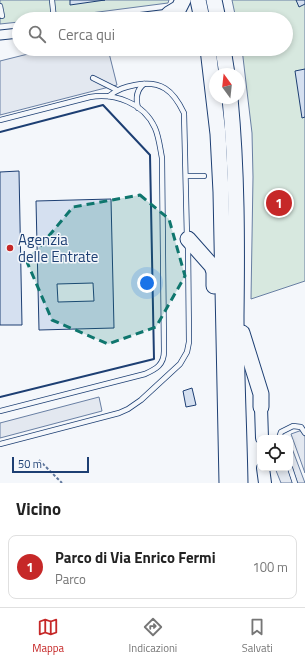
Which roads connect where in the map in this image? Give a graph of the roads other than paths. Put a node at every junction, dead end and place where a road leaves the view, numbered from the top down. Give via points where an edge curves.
1 (52, 0) edge
2 (183, 0) edge
3 (198, 0) edge
4 (214, 0) edge
5 (0, 6) edge
6 (53, 12) edge
7 (172, 12) edge
8 (201, 12) edge
9 (217, 12) edge
10 (2, 16) dead end
11 (12, 34) edge
12 (0, 35) edge
13 (209, 56) edge
14 (224, 56) edge
15 (226, 68) edge
16 (93, 78) dead end
17 (144, 84) junction
18 (117, 90) junction
19 (109, 96) junction
20 (230, 104) edge
21 (138, 108) junction
22 (0, 120) edge
23 (187, 176) junction
24 (204, 176) dead end
25 (188, 239) junction
26 (236, 317) junction
27 (223, 325) junction
28 (261, 407) joint
29 (0, 411) edge
30 (305, 433) edge
31 (262, 435) edge
32 (279, 435) edge
33 (0, 444) edge
34 (263, 471) edge
35 (263, 471) edge
36 (291, 471) edge
37 (227, 483) edge
38 (240, 483) edge
39 (261, 483) edge
40 (264, 483) edge
41 (295, 483) edge

1 - 6 lane
2 - 7 main road via 179,8
3 - 8 main road
4 - 9 main road
5 - 10 lane
11 - 12 street
13 - 27 main road via 218,134
14 - 15 main road
16 - 18 lane
17 - 18 lane
17 - 21 lane via 138,90
17 - 23 lane via 156,84 172,93 178,100 184,113
18 - 19 lane
19 - 21 lane
19 - 22 lane via 90,97
20 - 26 main road via 236,197
21 - 29 lane via 155,128 162,158 164,357 159,367 145,374
23 - 24 lane
23 - 25 lane
25 - 27 main road via 214,270 216,310
25 - 33 lane via 189,342 180,364 141,400 119,414
26 - 28 main road via 261,394
26 - 38 main road
27 - 37 main road
28 - 31 street
30 - 32 lane via 301,427 293,426
34 - 39 lane
35 - 40 street
36 - 41 lane

